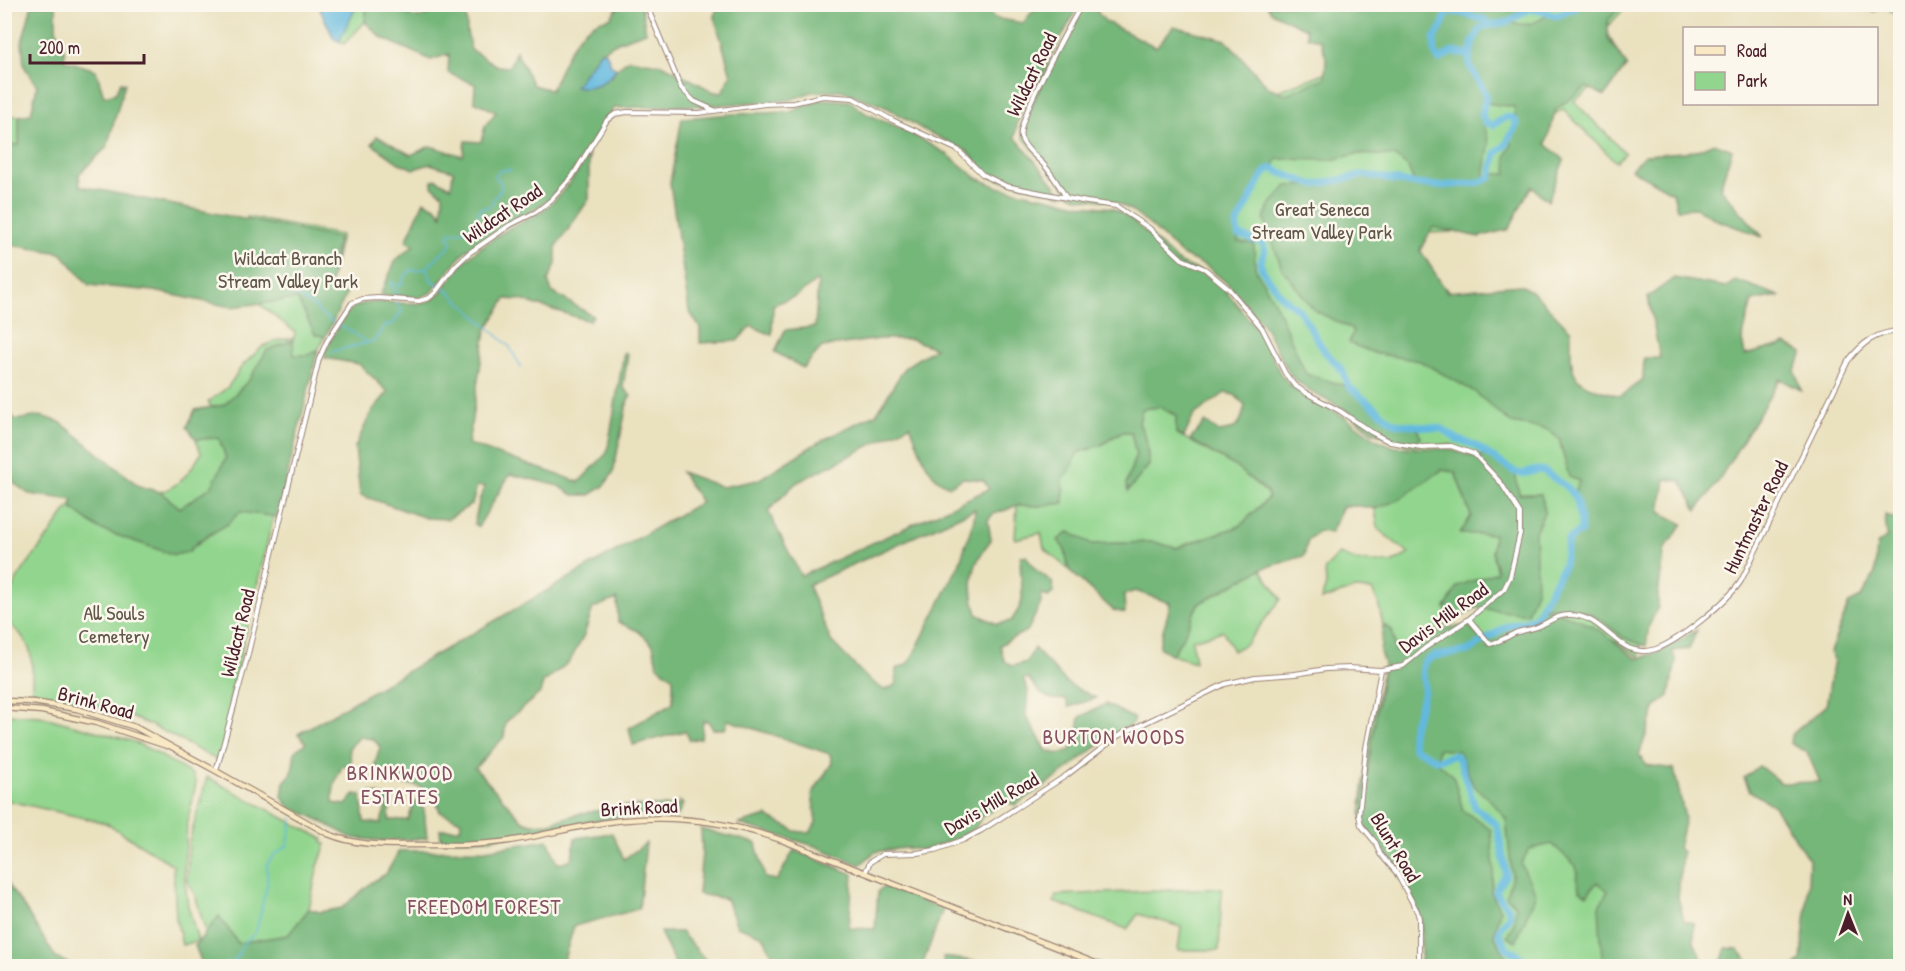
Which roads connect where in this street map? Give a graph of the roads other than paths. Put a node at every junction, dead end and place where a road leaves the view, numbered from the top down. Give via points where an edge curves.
1 (646, 4) edge
2 (1082, 4) edge
3 (715, 110) junction
4 (1066, 197) junction
5 (1900, 331) edge
6 (1469, 619) junction
7 (1381, 670) junction
8 (4, 701) edge
9 (4, 708) edge
10 (175, 748) junction
11 (216, 771) junction
12 (865, 873) junction
13 (1103, 966) edge
14 (1419, 966) edge

1 - 3 street via 686,96
2 - 4 street, Wildcat Road via 1034,95 1020,133 1024,144
3 - 4 street, Wildcat Road via 794,103 823,96 853,98 958,150 992,180
3 - 11 street, Wildcat Road via 615,114 607,120 572,177 551,200 469,253 429,298 363,299 352,303 319,359
4 - 6 street, Davis Mill Road via 1124,209 1182,259 1205,269 1229,288 1262,328 1285,373 1306,393 1390,442 1451,447 1480,459 1520,513 1521,526 1504,590
5 - 6 street, Huntmaster Road via 1889,331 1866,341 1848,361 1741,581 1699,621 1663,646 1648,651 1628,648 1592,620 1570,615 1488,644
6 - 7 street, Davis Mill Road via 1408,663
7 - 12 street, Davis Mill Road via 1338,667 1225,684 1118,736 1060,780 982,830 927,852 883,854 870,862
7 - 14 street, Blunt Road via 1366,748 1359,815 1361,825 1396,873 1417,911
8 - 10 main road, Brink Road via 77,709 135,727
9 - 10 main road, Brink Road via 42,711 97,723
10 - 11 main road, Brink Road
11 - 12 main road, Brink Road via 328,834 354,843 475,844 613,821 680,820 760,833
12 - 13 main road, Brink Road

